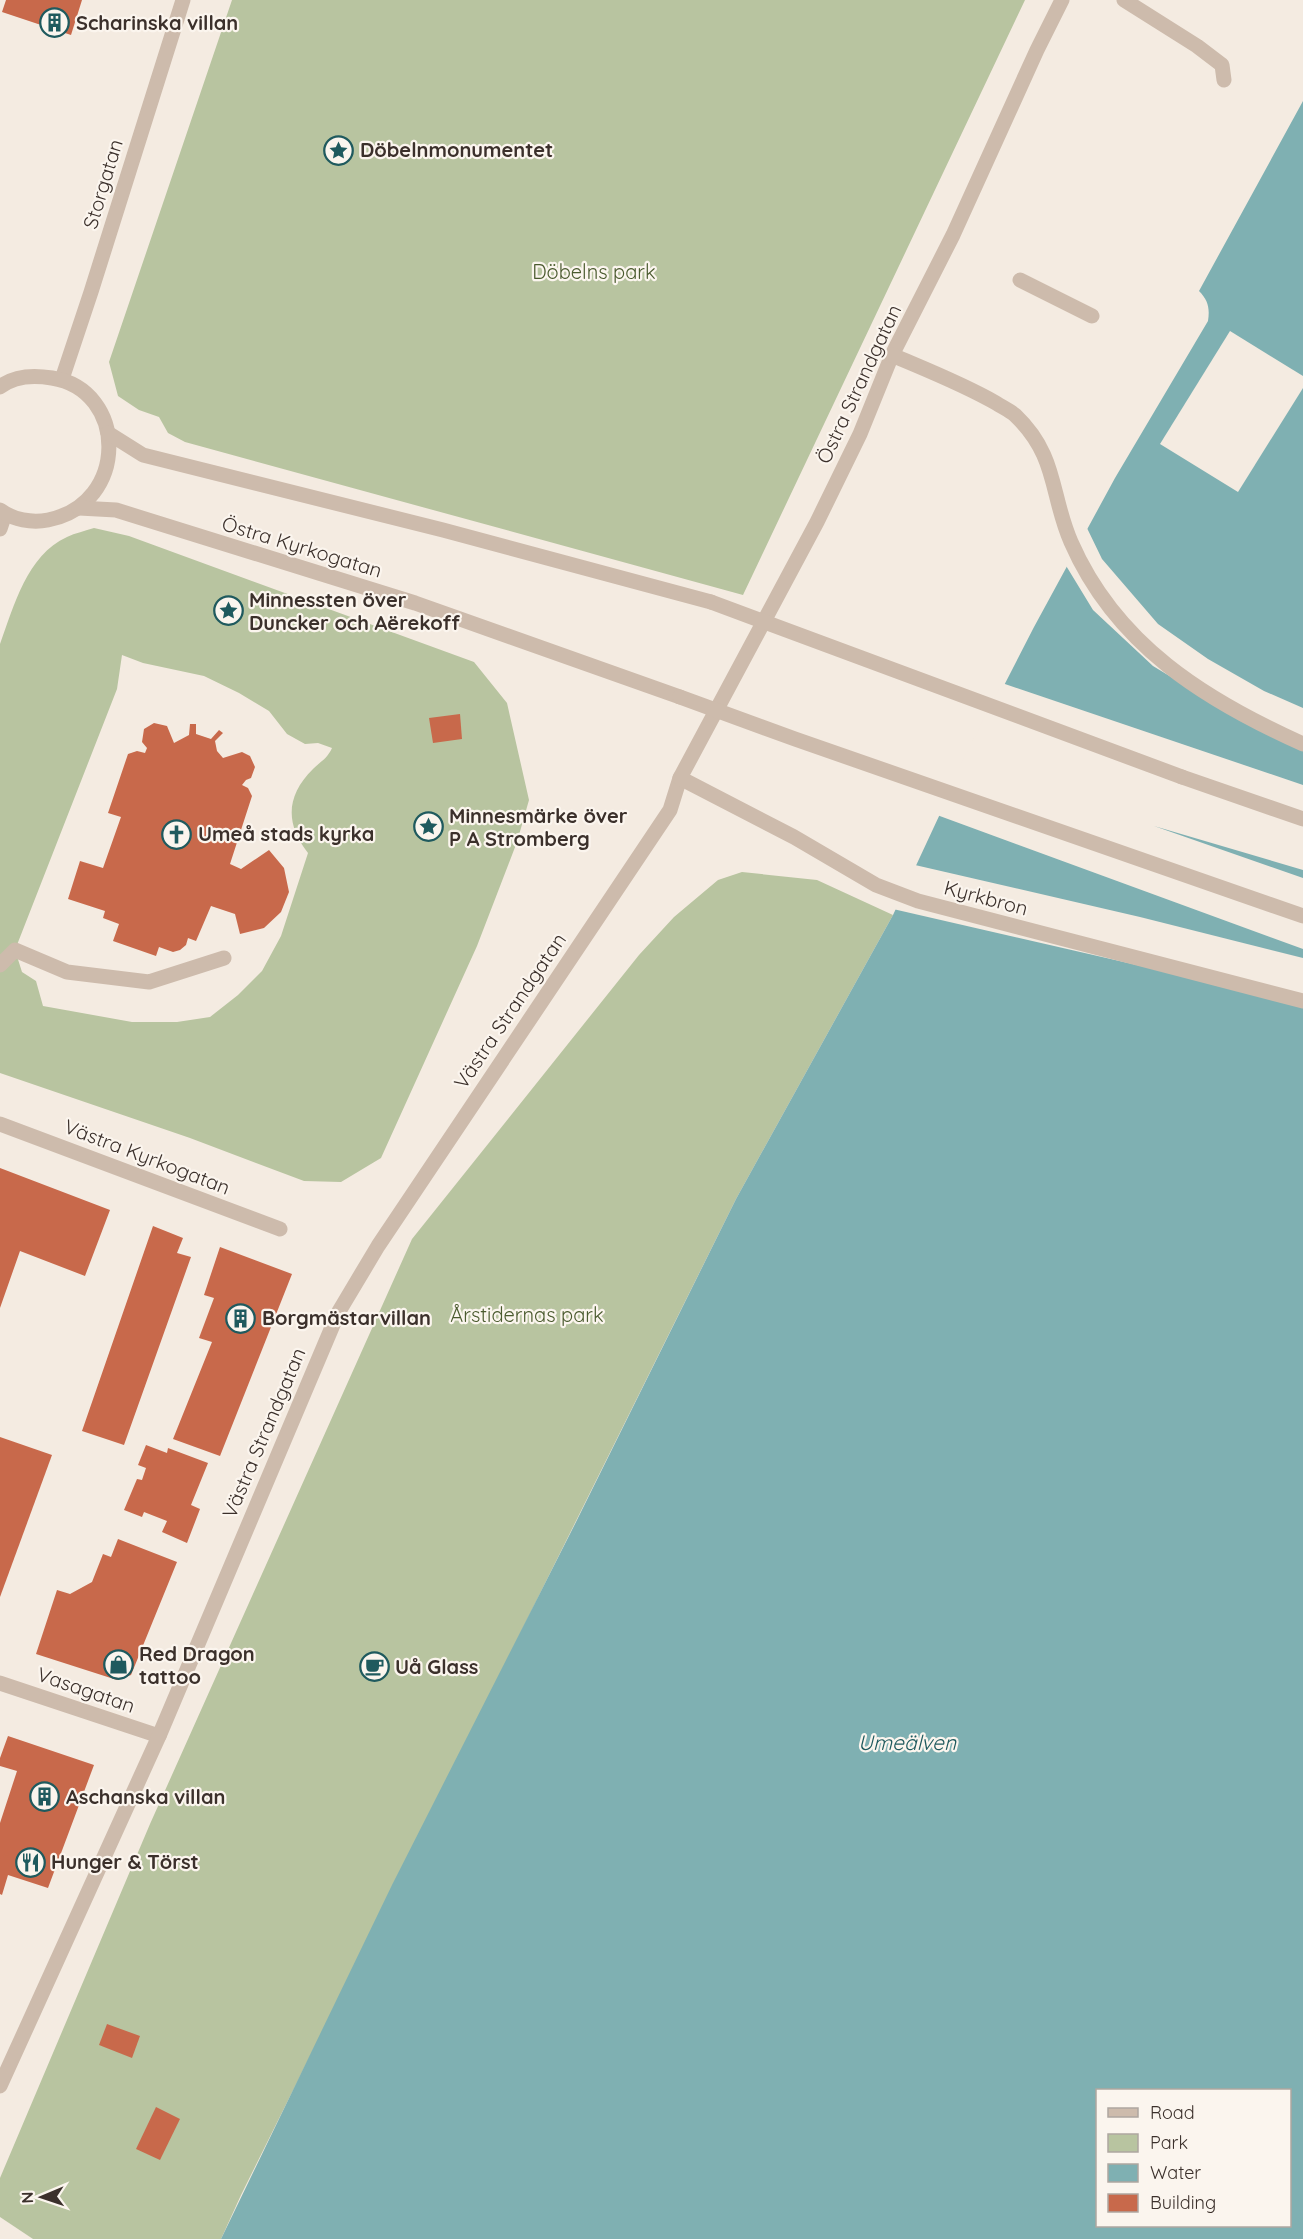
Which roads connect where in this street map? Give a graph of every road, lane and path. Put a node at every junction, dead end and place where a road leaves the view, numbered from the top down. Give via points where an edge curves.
1 (183, 0) edge
2 (1062, 0) edge
3 (1124, 0) edge
4 (1224, 80) dead end
5 (1020, 280) dead end
6 (1092, 316) dead end
7 (892, 355) junction
8 (62, 380) junction
9 (0, 387) edge
10 (108, 433) junction
11 (79, 508) junction
12 (3, 512) edge
13 (0, 529) edge
14 (1303, 744) edge
15 (680, 778) junction
16 (1303, 819) edge
17 (1303, 916) edge
18 (224, 958) dead end
19 (0, 965) edge
20 (1303, 1001) edge
21 (0, 1124) edge
22 (280, 1229) dead end
23 (0, 1683) edge
24 (159, 1736) junction
25 (0, 2085) edge

1 - 8 street, Storgatan
2 - 7 street, Östra Strandgatan via 953,235
3 - 4 street via 1221,65
5 - 6 street
7 - 14 street via 979,393 1013,414 1037,440 1046,458 1070,541 1090,578 1132,635 1205,693
7 - 15 street, Östra Strandgatan via 860,434 817,522
8 - 9 street, Östra Kyrkogatan via 33,375
8 - 10 street, Östra Kyrkogatan via 89,397
10 - 11 street, Östra Kyrkogatan via 106,471 94,494
10 - 16 street, bridge via 143,455 711,602
11 - 12 street, Östra Kyrkogatan via 42,521
11 - 17 street, Östra Kyrkogatan, bridge via 116,510 415,603
12 - 13 street
15 - 20 street, Kyrkbron via 894,892 957,913
15 - 24 street, Västra Strandgatan via 670,810 378,1246 338,1313
18 - 19 street via 149,982 67,972 15,950
21 - 22 street, Västra Kyrkogatan
23 - 24 street, Vasagatan
24 - 25 street, Västra Strandgatan

